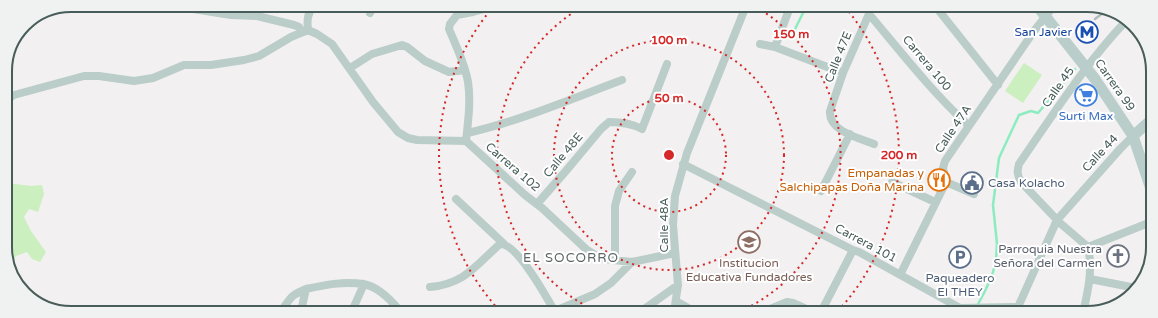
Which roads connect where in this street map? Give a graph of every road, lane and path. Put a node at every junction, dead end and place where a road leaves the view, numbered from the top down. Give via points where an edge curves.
1 (212, 12) edge
2 (309, 12) edge
3 (473, 12) edge
4 (744, 12) edge
5 (788, 12) edge
6 (870, 12) edge
7 (873, 12) edge
8 (940, 12) edge
9 (1042, 12) edge
10 (1048, 12) edge
11 (1045, 16) junction
12 (1123, 24) edge
13 (305, 31) junction
14 (760, 44) dead end
15 (775, 47) junction
16 (667, 64) dead end
17 (350, 68) junction
18 (1087, 68) junction
19 (465, 70) junction
20 (843, 73) junction
21 (622, 80) dead end
22 (998, 85) junction
23 (12, 96) edge
24 (1146, 125) edge
25 (969, 126) junction
26 (467, 132) junction
27 (850, 134) junction
28 (1134, 136) junction
29 (466, 141) junction
30 (874, 144) dead end
31 (683, 164) junction
32 (632, 172) dead end
33 (1146, 173) edge
34 (892, 182) dead end
35 (946, 182) junction
36 (821, 190) dead end
37 (974, 194) dead end
38 (456, 199) dead end
39 (936, 202) junction
40 (537, 204) junction
41 (1057, 220) junction
42 (1146, 224) edge
43 (500, 246) junction
44 (1088, 247) junction
45 (853, 250) junction
46 (675, 253) junction
47 (615, 259) junction
48 (632, 262) junction
49 (900, 275) junction
50 (1090, 279) junction
51 (364, 284) junction
52 (678, 285) junction
53 (430, 287) dead end
54 (1130, 287) edge
55 (306, 289) junction
56 (676, 300) junction
57 (284, 306) edge
58 (302, 306) edge
59 (354, 306) edge
60 (394, 306) edge
61 (551, 306) edge
62 (568, 306) edge
63 (648, 306) edge
64 (675, 306) edge
65 (686, 306) edge
66 (777, 306) edge
67 (800, 306) edge
68 (824, 306) edge
69 (951, 306) edge
70 (1019, 306) edge
71 (1084, 306) edge

1 - 13 street via 257,16 294,25
2 - 13 street
3 - 19 street via 457,15 449,29
4 - 31 street, Calle 48A
5 - 15 street
6 - 20 street, Calle 47E
7 - 25 street, Carrera 100 via 934,92
8 - 22 street
9 - 11 street, Carrera 99
10 - 11 street, Calle 47A
11 - 18 street, Carrera 99
11 - 22 street, Calle 47A
12 - 18 street, Calle 45 via 1104,44
13 - 17 street via 317,34 332,44
13 - 23 street via 259,56 244,60 211,65 184,65 153,78 134,81 84,76
14 - 15 street
15 - 20 street
16 - 40 street, Calle 48E via 642,129 634,124 609,122 601,128
17 - 19 street via 372,54 402,45 425,61 449,72
17 - 29 street via 398,132 417,140
18 - 28 street, Carrera 99
18 - 41 street, Calle 45 via 1019,164 1017,172 1021,182
19 - 26 street via 469,91
20 - 27 street, Calle 47E via 829,117 834,126
21 - 26 street via 534,113
22 - 25 street, Calle 47A
24 - 28 street, Calle 44
25 - 35 street, Calle 47A via 945,161 943,168
26 - 29 street
27 - 30 street
27 - 36 street
28 - 33 street, Carrera 99
28 - 41 street, Calle 44
29 - 40 street, Carrera 102
31 - 45 street, Carrera 101
31 - 46 street, Calle 48A via 675,196
32 - 47 street via 619,191 615,206
34 - 39 street
35 - 37 street
35 - 39 street
38 - 43 street
39 - 49 street
40 - 47 street, Carrera 102 via 592,254 604,259
41 - 44 street
41 - 70 street, Calle 44
42 - 44 street
43 - 53 street via 467,275 454,282
43 - 61 street via 508,246 527,267
44 - 50 street
45 - 49 street, Carrera 101
45 - 68 street
46 - 48 street, Carrera 102
46 - 52 street, Calle 48A
47 - 48 street, Carrera 102
48 - 62 street via 611,283 595,294
49 - 69 street, Carrera 101
50 - 54 street
50 - 71 street
51 - 55 street via 337,284
51 - 59 street
51 - 60 street via 384,294
52 - 56 street, Calle 48A
52 - 63 street
55 - 57 street via 293,294
55 - 58 street
56 - 64 street, Calle 48A
56 - 65 street
66 - 67 street via 787,302

